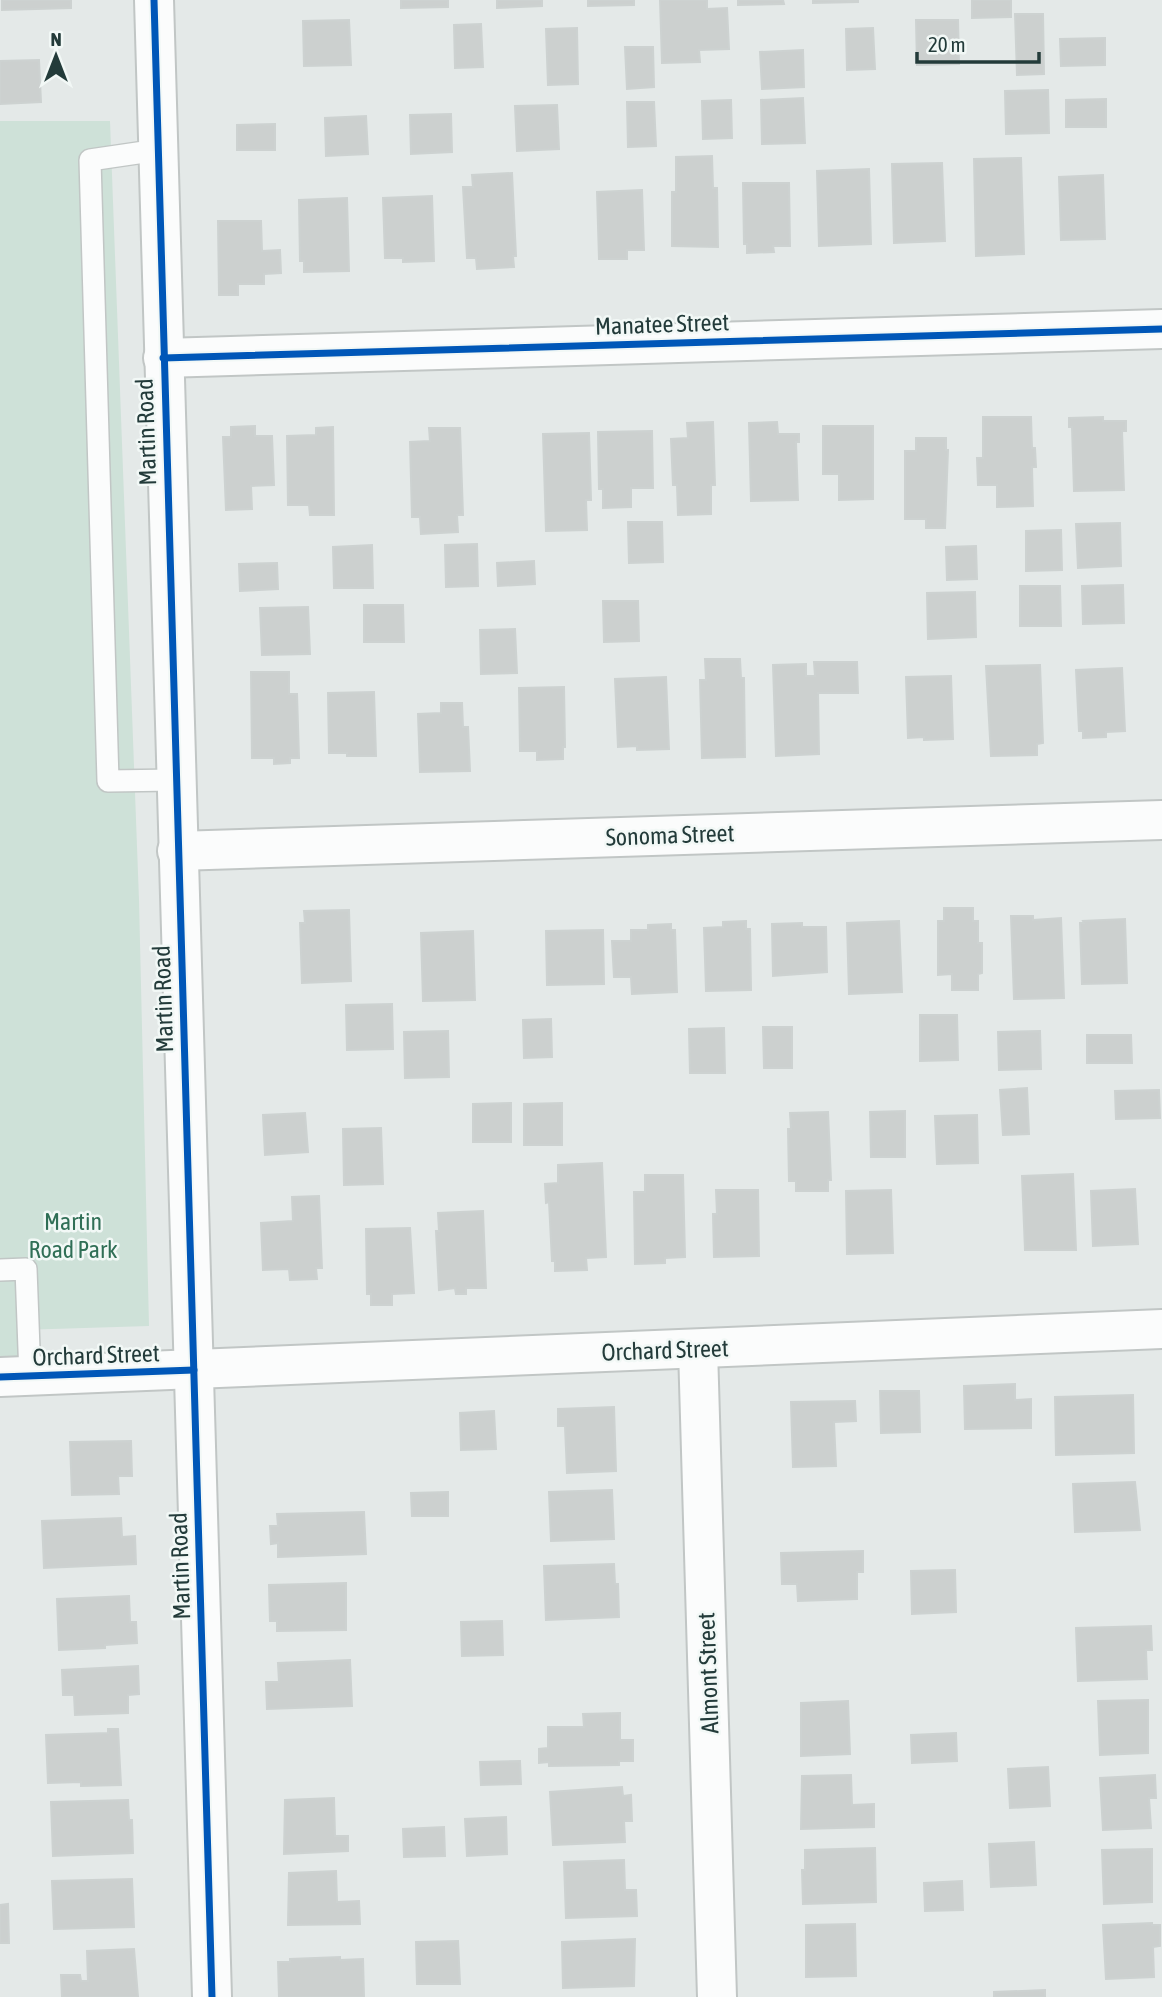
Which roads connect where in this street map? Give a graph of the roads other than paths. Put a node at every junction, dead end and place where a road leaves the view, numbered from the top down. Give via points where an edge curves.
1 (154, 0) edge
2 (158, 150) junction
3 (1162, 329) edge
4 (163, 358) junction
5 (175, 780) junction
6 (1162, 820) edge
7 (177, 851) junction
8 (0, 1270) edge
9 (1162, 1329) edge
10 (698, 1349) junction
11 (194, 1370) junction
12 (15, 1377) edge
13 (212, 1997) edge
14 (717, 1997) edge

1 - 2 street, Martin Road
2 - 4 street, Martin Road
2 - 5 lane via 90,160 90,187 108,780
3 - 4 street, Manatee Street
4 - 5 street, Martin Road
5 - 7 street, Martin Road
6 - 7 street, Sonoma Street
7 - 11 street, Martin Road
8 - 12 lane via 26,1269
9 - 10 street, Orchard Street
10 - 11 street, Orchard Street
10 - 14 street, Almont Street
11 - 12 street, Orchard Street
11 - 13 street, Martin Road

